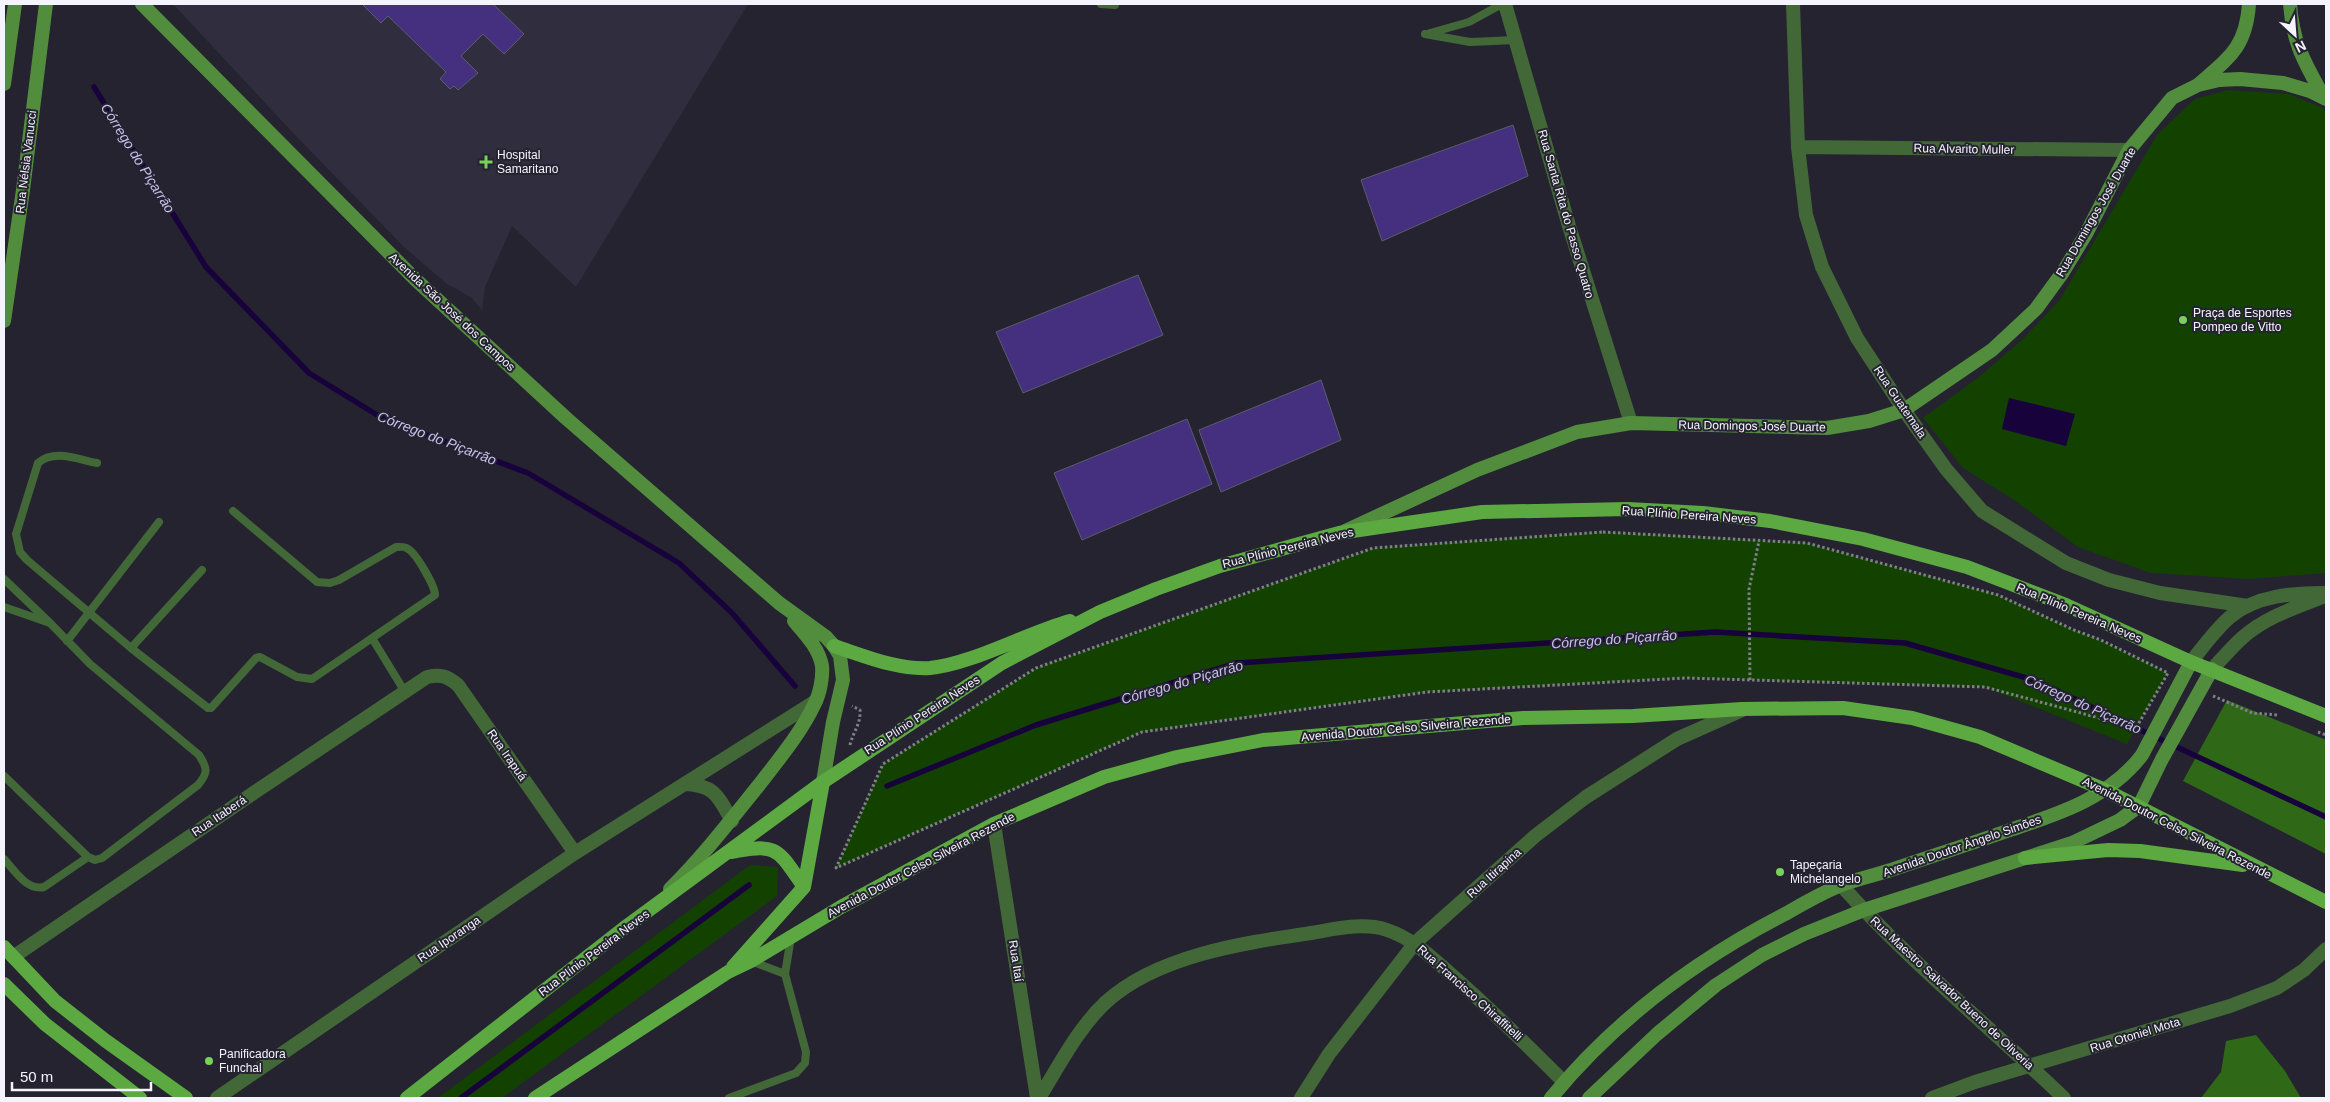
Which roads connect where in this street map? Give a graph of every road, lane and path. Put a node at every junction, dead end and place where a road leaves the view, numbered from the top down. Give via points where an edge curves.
1 (15, 4) edge
2 (46, 4) edge
3 (142, 4) edge
4 (1101, 4) edge
5 (1504, 4) edge
6 (1792, 4) edge
7 (2249, 4) edge
8 (2290, 4) edge
9 (1114, 5) edge
10 (1516, 40) junction
11 (4, 84) edge
12 (2198, 85) junction
13 (2324, 97) edge
14 (1798, 147) junction
15 (2130, 150) junction
16 (4, 320) edge
17 (1904, 410) junction
18 (1631, 422) junction
19 (97, 462) dead end
20 (232, 511) dead end
21 (159, 522) dead end
22 (1339, 533) junction
23 (1785, 536) dead end
24 (1759, 540) junction
25 (1833, 544) dead end
26 (202, 570) dead end
27 (4, 579) edge
28 (1994, 589) dead end
29 (2326, 594) edge
30 (2020, 599) dead end
31 (778, 604) junction
32 (2248, 606) junction
33 (4, 607) edge
34 (90, 612) junction
35 (1100, 612) junction
36 (51, 624) junction
37 (372, 638) junction
38 (67, 641) junction
39 (834, 646) junction
40 (132, 648) junction
41 (2132, 649) dead end
42 (2191, 662) junction
43 (2212, 669) junction
44 (2168, 673) junction
45 (427, 678) joint
46 (1750, 680) junction
47 (2181, 681) junction
48 (2201, 691) junction
49 (405, 692) junction
50 (816, 701) junction
51 (839, 701) junction
52 (1742, 710) junction
53 (2288, 716) dead end
54 (2326, 716) edge
55 (2310, 728) dead end
56 (2326, 735) edge
57 (859, 757) junction
58 (4, 776) edge
59 (823, 782) junction
60 (684, 784) junction
61 (2106, 790) junction
62 (2139, 806) junction
63 (732, 821) junction
64 (994, 824) junction
65 (575, 854) junction
66 (726, 854) junction
67 (88, 857) junction
68 (2025, 858) junction
69 (4, 859) edge
70 (2253, 866) junction
71 (1841, 885) junction
72 (804, 887) junction
73 (2326, 902) edge
74 (1864, 910) junction
75 (647, 912) junction
76 (791, 937) junction
77 (1415, 943) junction
78 (2326, 949) edge
79 (9, 952) edge
80 (752, 961) junction
81 (728, 972) junction
82 (785, 974) junction
83 (4, 984) edge
84 (2031, 1066) junction
85 (1564, 1082) junction
86 (544, 1093) edge
87 (140, 1098) edge
88 (186, 1098) edge
89 (217, 1098) edge
90 (408, 1098) edge
91 (535, 1098) edge
92 (729, 1098) edge
93 (1038, 1098) edge
94 (1301, 1098) edge
95 (1551, 1098) edge
96 (1589, 1098) edge
97 (1932, 1098) edge
98 (2064, 1098) edge

1 - 11 main road
2 - 16 main road, Rua Nélsia Vanucci
3 - 31 main road, Avenida São José dos Campos via 415,279 567,419
4 - 9 lane
5 - 10 street, Rua Santa Rita do Passo Quatro
5 - 10 lane via 1469,22 1425,34 1470,42
6 - 14 street, Rua Guatemala
7 - 12 main road via 2245,35 2237,48
8 - 13 main road via 2297,46
10 - 18 street, Rua Santa Rita do Passo Quatro
12 - 13 main road, Rua Domingos José Duarte via 2219,80 2263,80
12 - 15 main road, Rua Domingos José Duarte via 2172,98
14 - 15 street, Rua Alvarito Muller
14 - 17 street, Rua Guatemala via 1806,215 1822,267 1857,338
15 - 17 main road, Rua Domingos José Duarte via 2081,242 2036,309 1992,350
17 - 18 main road, Rua Domingos José Duarte via 1869,421 1827,428
17 - 32 street, Rua Guatemala via 1946,469 1982,511 2066,563 2108,580 2160,593
18 - 22 main road, Rua Domingos José Duarte via 1568,435 1477,470
19 - 34 lane via 52,455 38,463 16,534 20,552 27,560
20 - 37 lane via 317,582 330,583 396,547 408,548 433,584 435,595
21 - 34 lane
22 - 35 main road, Rua Plínio Pereira Neves via 1220,566
22 - 42 main road, Rua Plínio Pereira Neves via 1482,512 1628,509 1770,521 1863,539 1967,568 2066,606
23 - 25 path
24 - 44 path via 1807,543 1998,594
24 - 46 path via 1750,589
24 - 46 path via 1603,532 1373,548 1036,668 883,764 836,868 1142,732 1427,692 1686,678
26 - 40 lane
27 - 36 lane
28 - 30 path
29 - 32 street via 2296,593
29 - 43 street via 2261,625 2242,638
31 - 39 main road, Avenida São José dos Campos
31 - 50 main road, Avenida São José dos Campos via 810,640 818,655 822,666
32 - 42 street via 2230,617
33 - 36 lane
34 - 38 lane
34 - 40 lane
35 - 39 main road via 1040,630 979,655 930,668 884,663
35 - 57 main road, Rua Plínio Pereira Neves via 1002,663
36 - 38 lane
37 - 40 lane via 312,679 297,677 260,657 256,658 214,707 208,708
37 - 49 lane
38 - 67 lane via 199,755 207,767 207,774 191,791 102,858
39 - 51 main road, Avenida São José dos Campos via 843,669
41 - 44 path
42 - 43 main road, Rua Plínio Pereira Neves
42 - 47 main road, Avenida Doutor Ângelo Simões
43 - 48 main road
43 - 54 main road, Rua Plínio Pereira Neves
44 - 46 path via 2136,728 1985,687
44 - 47 path
45 - 49 street, Rua Itaberá
45 - 65 street, Rua Irapuá via 448,677 458,685
47 - 61 main road, Avenida Doutor Ângelo Simões via 2142,755
48 - 53 path via 2252,713
48 - 62 main road
49 - 79 street, Rua Itaberá
50 - 60 street, Rua Iporanga
50 - 63 main road, Avenida São José dos Campos via 799,731
51 - 57 path via 860,710 860,722 850,746
51 - 59 main road, Avenida São José dos Campos
52 - 61 main road, Avenida Doutor Celso Silveira Rezende via 1843,708 1912,718 1980,737
52 - 64 main road, Avenida Doutor Celso Silveira Rezende via 1523,718 1263,740 1177,757 1104,777
52 - 77 street, Rua Itirapina via 1677,739 1586,797 1535,836
55 - 56 path
57 - 59 main road, Rua Plínio Pereira Neves
58 - 67 lane
59 - 66 main road, Rua Plínio Pereira Neves
59 - 72 main road
60 - 63 street via 699,784 714,792
60 - 65 street, Rua Iporanga
61 - 62 main road, Avenida Doutor Celso Silveira Rezende
61 - 71 main road, Avenida Doutor Ângelo Simões via 2053,815
62 - 68 main road via 2104,829
62 - 70 main road, Avenida Doutor Celso Silveira Rezende
63 - 75 main road, Avenida São José dos Campos via 702,858
64 - 76 main road, Avenida Doutor Celso Silveira Rezende
64 - 93 street, Rua Itaí
65 - 89 street, Rua Iporanga
66 - 72 main road via 759,847 775,850
66 - 75 main road, Rua Plínio Pereira Neves
67 - 69 lane via 37,889
68 - 70 main road via 2108,850 2140,851
68 - 74 main road
70 - 73 main road, Avenida Doutor Celso Silveira Rezende
71 - 74 street, Rua Maestro Salvador Bueno de Oliveria
71 - 85 main road, Avenida Doutor Ângelo Simões via 1756,929 1694,968 1640,1007
72 - 81 main road
74 - 84 street, Rua Maestro Salvador Bueno de Oliveria
74 - 96 main road via 1770,951 1716,985 1657,1034
75 - 90 main road, Rua Plínio Pereira Neves
76 - 80 main road, Avenida Doutor Celso Silveira Rezende
76 - 82 lane
77 - 85 street, Rua Francisco Chiraffitelli via 1493,1011
77 - 93 street, Rua Francisco Chiraffitelli via 1385,929 1351,927 1244,943 1171,964 1133,981 1106,1002 1086,1024
77 - 94 street, Rua Itirapina via 1329,1054
78 - 84 street, Rua Otoniel Mota via 2304,970 2276,988 2238,1003
79 - 88 main road via 55,1000
80 - 81 main road, Avenida Doutor Celso Silveira Rezende
80 - 82 lane
81 - 86 main road, Avenida Doutor Celso Silveira Rezende
82 - 92 lane via 806,1052 805,1063 796,1073
83 - 87 main road via 44,1024
84 - 97 street, Rua Otoniel Mota
84 - 98 street, Rua Maestro Salvador Bueno de Oliveria
85 - 95 main road, Avenida Doutor Ângelo Simões
86 - 91 main road, Avenida Doutor Celso Silveira Rezende

